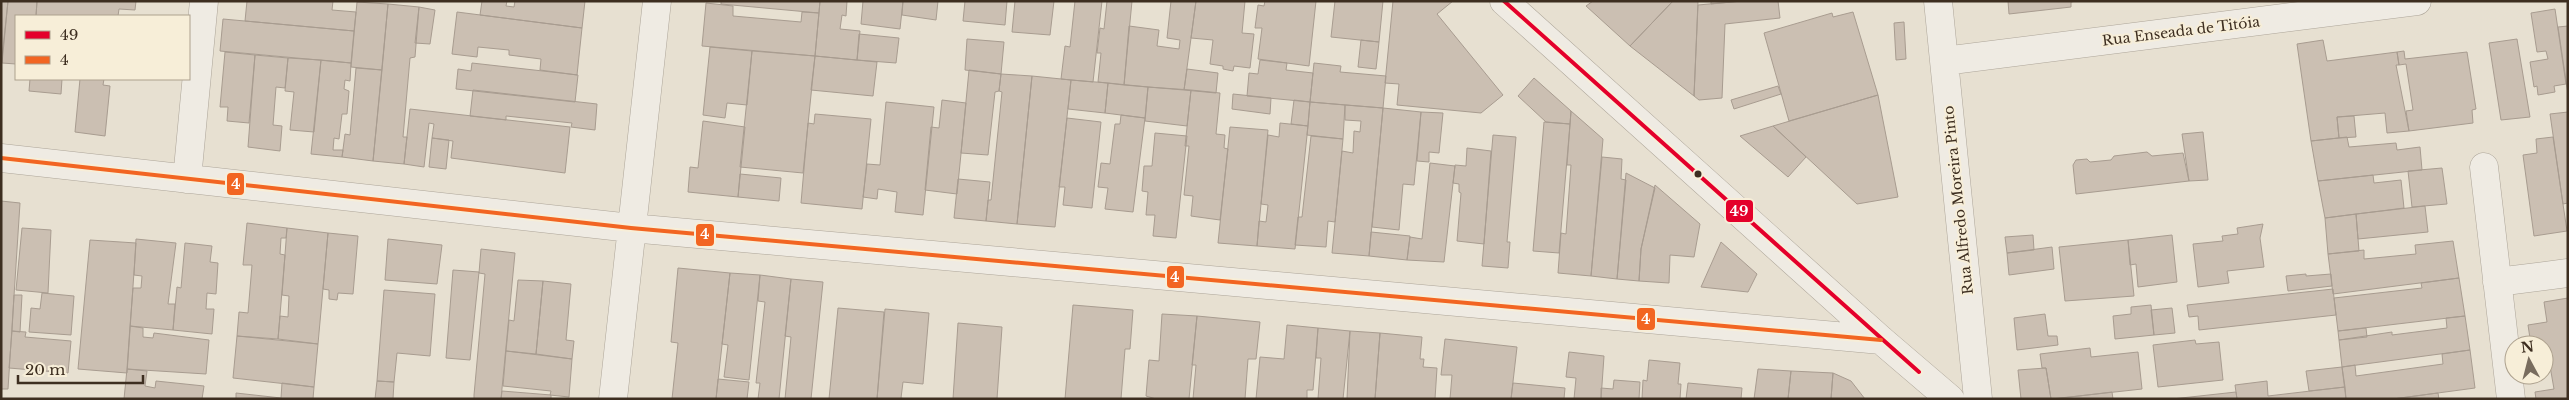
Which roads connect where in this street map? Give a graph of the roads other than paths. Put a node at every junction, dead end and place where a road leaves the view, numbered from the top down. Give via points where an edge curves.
1 (204, 1) edge
2 (657, 1) edge
3 (1504, 1) edge
4 (1938, 1) edge
5 (2417, 1) edge
6 (1944, 61) junction
7 (1, 158) edge
8 (2484, 167) dead end
9 (187, 179) junction
10 (631, 228) junction
11 (2568, 273) edge
12 (2497, 282) junction
13 (1881, 340) junction
14 (613, 399) edge
15 (1950, 399) edge
16 (1978, 399) edge
17 (2511, 399) edge

1 - 9 street
2 - 10 street
3 - 13 street
4 - 6 street, Rua Alfredo Moreira Pinto
5 - 6 street, Rua Enseada de Titóia
6 - 16 street, Rua Alfredo Moreira Pinto
7 - 9 street
8 - 12 street
9 - 10 street
10 - 13 street
10 - 14 street
11 - 12 street
12 - 17 street
13 - 15 street

